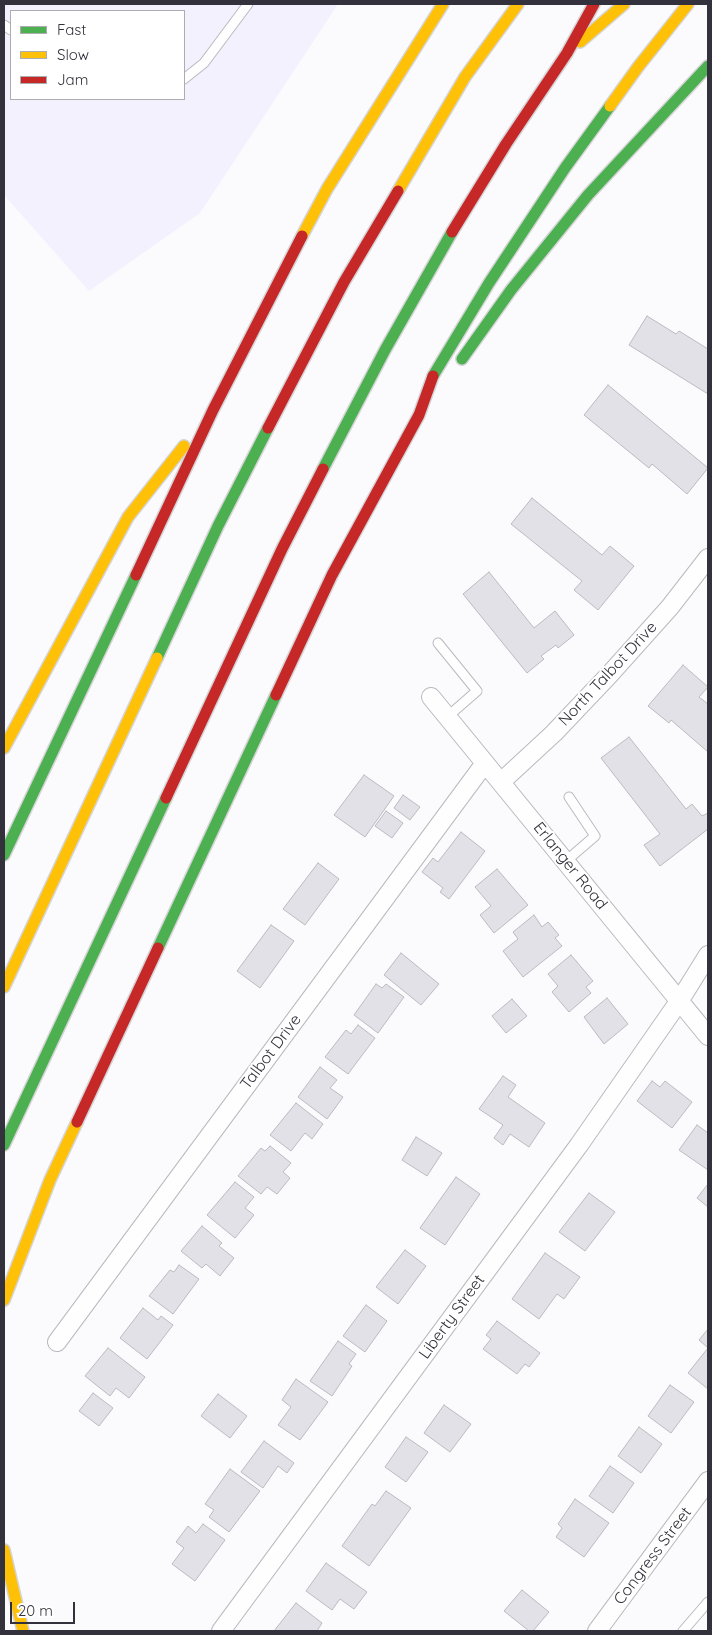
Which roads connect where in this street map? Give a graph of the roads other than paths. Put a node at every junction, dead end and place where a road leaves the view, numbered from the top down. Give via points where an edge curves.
1 (248, 4) edge
2 (443, 4) edge
3 (518, 4) edge
4 (594, 4) edge
5 (624, 4) edge
6 (688, 4) edge
7 (567, 53) junction
8 (708, 66) edge
9 (185, 78) edge
10 (456, 368) dead end
11 (439, 390) dead end
12 (213, 410) junction
13 (419, 415) junction
14 (708, 558) edge
15 (438, 642) dead end
16 (431, 697) dead end
17 (447, 717) junction
18 (4, 748) edge
19 (485, 763) junction
20 (501, 782) junction
21 (569, 798) dead end
22 (4, 855) edge
23 (566, 861) junction
24 (708, 955) edge
25 (4, 987) edge
26 (680, 1000) junction
27 (708, 1036) edge
28 (4, 1145) edge
29 (4, 1300) edge
30 (57, 1342) dead end
31 (708, 1480) edge
32 (4, 1550) edge
33 (707, 1606) edge
34 (23, 1631) edge
35 (221, 1631) edge
36 (597, 1631) edge
37 (683, 1631) edge

1 - 9 lane via 204,63
2 - 12 highway via 327,189
3 - 25 highway via 465,78 344,282 218,526
4 - 7 highway
5 - 7 highway
6 - 13 highway via 571,160 489,283 432,378
7 - 28 highway via 451,233 385,350 282,550
8 - 10 highway via 588,195 511,290
11 - 13 highway
12 - 18 highway via 128,517
12 - 22 highway
13 - 29 highway via 327,584 50,1180
14 - 20 street, North Talbot Drive via 670,607 610,674
15 - 17 lane via 477,691
16 - 17 street, Erlanger Road
17 - 19 street, Erlanger Road
19 - 20 street, Erlanger Road
19 - 30 street, Talbot Drive
20 - 23 street, Erlanger Road
21 - 23 lane via 595,836
23 - 26 street, Erlanger Road
24 - 26 street, Liberty Street
26 - 27 street, Erlanger Road
26 - 35 street, Liberty Street via 579,1145
31 - 36 street, Congress Street
32 - 34 highway
33 - 37 lane

